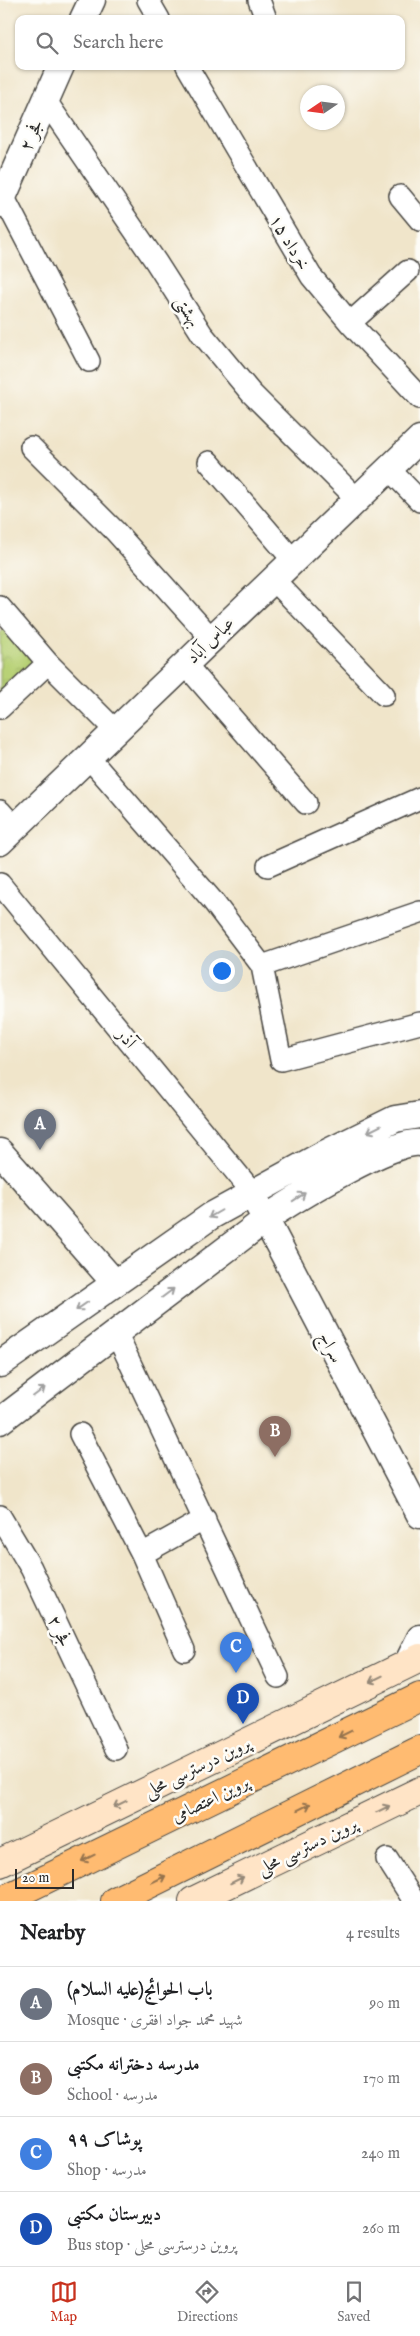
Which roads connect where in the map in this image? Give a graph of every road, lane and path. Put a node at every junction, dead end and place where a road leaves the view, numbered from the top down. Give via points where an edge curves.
1 (92, 0) edge
2 (148, 0) edge
3 (258, 0) edge
4 (85, 15) edge
5 (157, 15) edge
6 (264, 15) edge
7 (59, 70) edge
8 (189, 70) edge
9 (46, 101) junction
10 (1, 196) edge
11 (400, 196) dead end
12 (420, 220) edge
13 (408, 271) dead end
14 (350, 323) junction
15 (89, 361) dead end
16 (420, 398) edge
17 (420, 439) edge
18 (31, 447) dead end
19 (209, 462) dead end
20 (388, 469) junction
21 (357, 499) junction
22 (420, 501) edge
23 (293, 560) junction
24 (273, 579) junction
25 (0, 607) edge
26 (211, 638) junction
27 (48, 664) junction
28 (185, 664) junction
29 (384, 695) dead end
30 (0, 708) edge
31 (116, 731) junction
32 (89, 758) junction
33 (420, 798) edge
34 (306, 803) dead end
35 (5, 827) edge
36 (268, 866) dead end
37 (0, 884) edge
38 (420, 912) edge
39 (262, 966) junction
40 (420, 1023) edge
41 (420, 1115) edge
42 (420, 1142) edge
43 (0, 1152) edge
44 (253, 1193) junction
45 (265, 1220) junction
46 (115, 1283) junction
47 (116, 1333) junction
48 (0, 1364) edge
49 (0, 1421) edge
50 (80, 1434) dead end
51 (416, 1507) edge
52 (0, 1516) edge
53 (205, 1518) junction
54 (420, 1530) edge
55 (142, 1554) junction
56 (420, 1638) edge
57 (184, 1650) dead end
58 (414, 1661) edge
59 (278, 1677) dead end
60 (420, 1697) edge
61 (116, 1749) dead end
62 (420, 1750) edge
63 (420, 1791) edge
64 (387, 1859) dead end
65 (0, 1863) edge
66 (1, 1901) edge
67 (115, 1901) edge
68 (193, 1901) edge
69 (414, 1901) edge

1 - 4 street
2 - 5 street
3 - 6 street
7 - 9 street, فجر ۲
8 - 14 street, ۱۵ خرداد via 311,276
9 - 10 street, فجر ۲
9 - 21 street, بهشتی via 202,334 251,393
10 - 15 street
11 - 12 street
13 - 14 street
14 - 16 street, ۱۵ خرداد
17 - 20 street, عباس آباد
18 - 26 street via 115,531
19 - 23 street
20 - 21 street, عباس آباد
20 - 22 street
21 - 23 street, عباس آباد
23 - 24 street, عباس آباد
24 - 26 street, عباس آباد
24 - 29 street
25 - 27 street
26 - 28 street, عباس آباد
27 - 30 street
27 - 31 street
28 - 31 street, عباس آباد
28 - 34 street
31 - 32 street, عباس آباد
32 - 35 street, عباس آباد
32 - 39 street via 212,900
33 - 36 street
37 - 44 street, آذر
38 - 39 street
39 - 40 street via 281,1060
41 -> 44 street via 396,1118
45 -> 42 street via 309,1191 365,1162 411,1142
43 - 46 street
44 - 45 street, سراج
44 -> 46 street via 211,1216
47 -> 45 street
45 - 51 street, سراج
46 -> 48 street
49 -> 47 street
47 - 53 street
50 - 55 street
51 - 54 street, سراج
52 - 61 street, فجر ۲ via 30,1568
53 - 55 street
53 - 59 street
55 - 57 street
56 - 58 street
58 -> 65 main road, پروین درسترسی محلی
60 -> 66 main road, پروین اعتصامی
67 -> 62 main road
68 -> 63 main road, پروین دسترسی محلی
64 - 69 street

